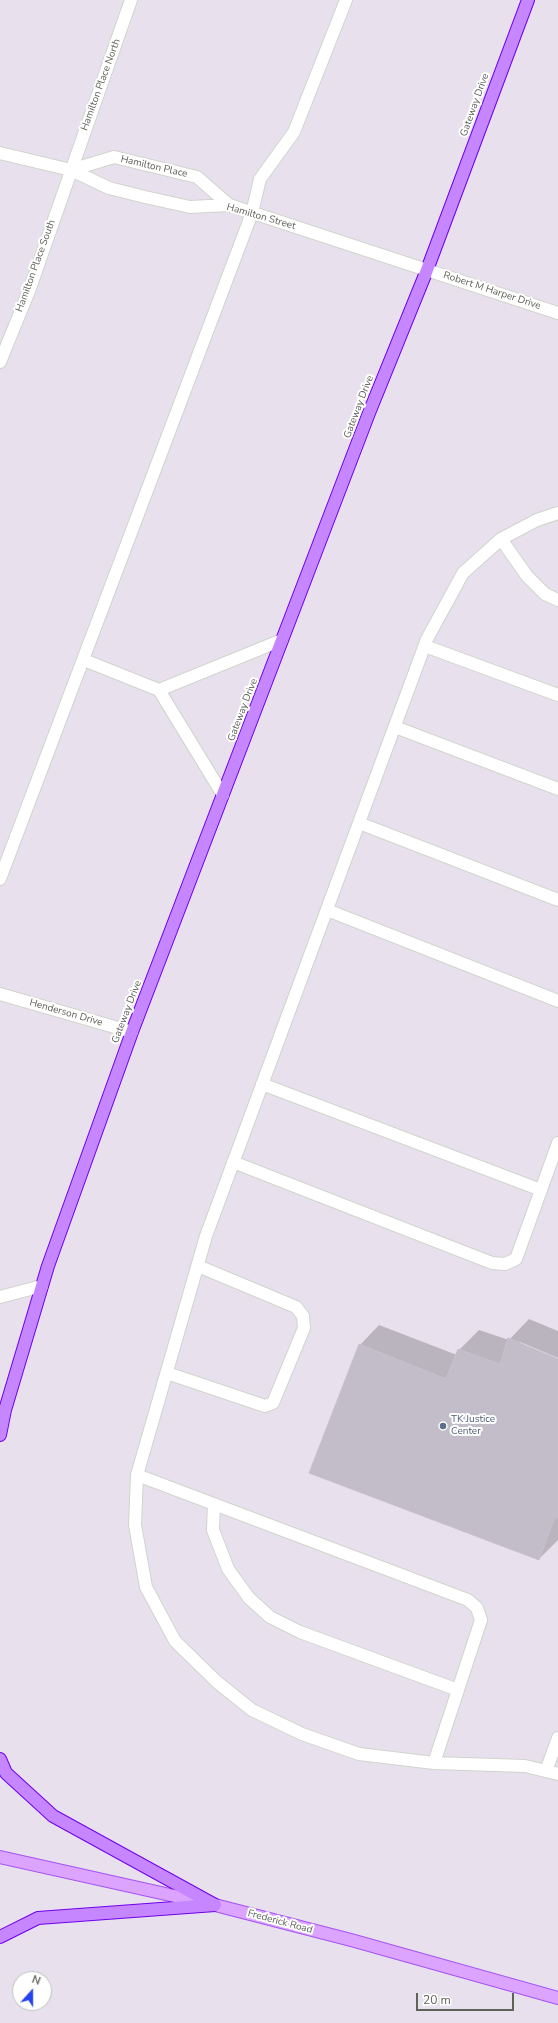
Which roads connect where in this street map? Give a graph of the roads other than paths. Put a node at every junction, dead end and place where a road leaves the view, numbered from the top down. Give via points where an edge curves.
1 (132, 0) edge
2 (346, 0) edge
3 (528, 0) edge
4 (0, 153) edge
5 (71, 170) junction
6 (229, 205) junction
7 (252, 213) junction
8 (427, 270) junction
9 (558, 313) edge
10 (0, 362) edge
11 (558, 513) edge
12 (501, 539) junction
13 (558, 600) edge
14 (282, 640) junction
15 (425, 646) junction
16 (84, 660) junction
17 (159, 690) junction
18 (558, 695) edge
19 (395, 726) junction
20 (558, 789) edge
21 (223, 795) junction
22 (359, 823) junction
23 (0, 879) edge
24 (558, 900) edge
25 (327, 910) junction
26 (0, 994) edge
27 (558, 1001) edge
28 (132, 1032) junction
29 (262, 1084) junction
30 (558, 1143) edge
31 (233, 1162) junction
32 (541, 1190) junction
33 (198, 1266) junction
34 (42, 1286) junction
35 (0, 1297) edge
36 (167, 1373) junction
37 (1, 1426) edge
38 (137, 1475) junction
39 (214, 1504) junction
40 (458, 1690) junction
41 (558, 1738) edge
42 (0, 1759) edge
43 (434, 1763) junction
44 (546, 1771) junction
45 (558, 1774) edge
46 (0, 1857) edge
47 (215, 1905) junction
48 (0, 1937) edge
49 (558, 1998) edge

1 - 5 street, Hamilton Place North
2 - 7 street via 294,132 260,179
3 - 8 highway, Gateway Drive
4 - 5 street, Hamilton Street
5 - 6 street, Hamilton Street via 109,188 190,207
5 - 6 street, Hamilton Place via 114,157 197,176
5 - 10 street, Hamilton Place South via 29,291
6 - 7 street, Hamilton Street
7 - 8 street, Hamilton Street
7 - 16 street
8 - 9 street, Robert M Harper Drive
8 - 14 highway, Gateway Drive
11 - 12 street via 537,520
12 - 13 street via 527,576 545,594
12 - 15 street via 463,573
14 - 17 street
14 - 21 highway, Gateway Drive
15 - 18 street
15 - 19 street
16 - 17 street
16 - 23 street
17 - 21 street
19 - 20 street
19 - 22 street
21 - 28 highway, Gateway Drive
22 - 24 street
22 - 25 street
25 - 27 street
25 - 29 street
26 - 28 street, Henderson Drive
28 - 34 highway, Gateway Drive
29 - 31 street
29 - 32 street
30 - 32 street
31 - 32 street via 492,1263 504,1264 516,1259
31 - 33 street
33 - 36 street
33 - 36 street via 296,1307 303,1316 304,1328 273,1403 265,1406
34 - 35 street
34 - 37 highway, Gateway Drive
36 - 38 street
38 - 39 street
38 - 43 street via 135,1525 146,1587 174,1641 217,1682 252,1710 302,1734 359,1754
39 - 40 street via 212,1530 228,1569 249,1598 270,1617 300,1632
39 - 40 street via 468,1600 477,1608 481,1620
40 - 43 street
41 - 44 street
42 - 47 highway via 6,1773 53,1816
43 - 44 street via 525,1766
44 - 45 street
46 - 47 main road, Frederick Road
47 - 48 highway via 38,1918
47 - 49 main road, Frederick Road

